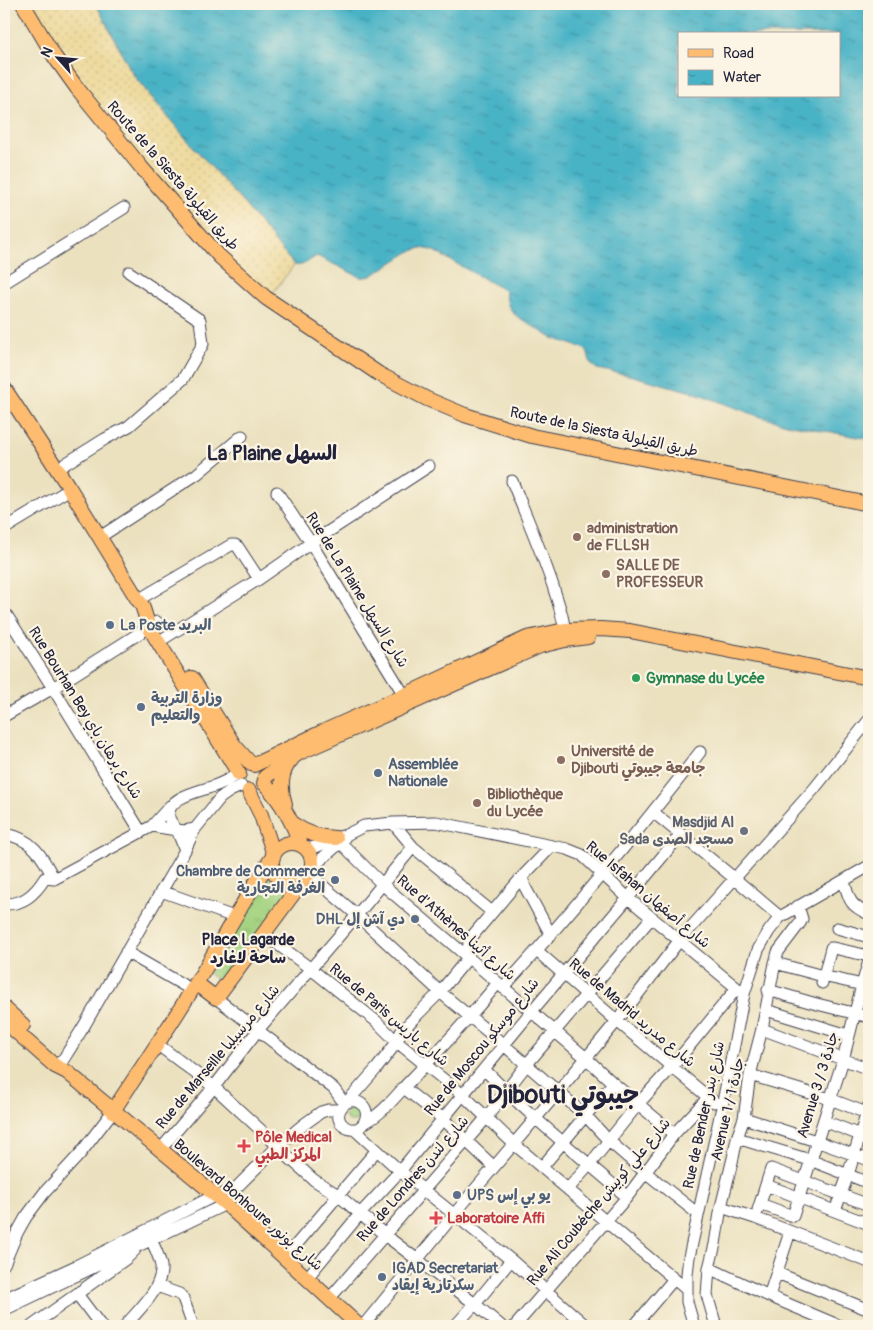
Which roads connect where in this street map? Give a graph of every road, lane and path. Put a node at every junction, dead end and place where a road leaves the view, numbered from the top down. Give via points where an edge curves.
1 (23, 4) edge
2 (124, 208) dead end
3 (130, 272) dead end
4 (4, 283) edge
5 (4, 388) edge
6 (242, 436) dead end
7 (429, 466) dead end
8 (57, 469) junction
9 (512, 482) dead end
10 (70, 489) junction
11 (277, 492) dead end
12 (869, 504) edge
13 (4, 529) edge
14 (100, 537) junction
15 (311, 543) junction
16 (259, 579) junction
17 (140, 602) junction
18 (4, 611) edge
19 (153, 624) junction
20 (565, 635) junction
21 (162, 640) junction
22 (869, 678) edge
23 (869, 686) edge
24 (53, 688) junction
25 (407, 700) junction
26 (4, 716) edge
27 (869, 720) edge
28 (700, 752) dead end
29 (299, 753) junction
30 (253, 764) junction
31 (265, 780) junction
32 (243, 784) junction
33 (216, 786) junction
34 (220, 798) junction
35 (173, 803) junction
36 (653, 812) junction
37 (290, 818) junction
38 (393, 823) junction
39 (152, 826) junction
40 (178, 830) junction
41 (195, 830) junction
42 (141, 832) junction
43 (4, 834) edge
44 (681, 834) junction
45 (341, 839) junction
46 (552, 846) junction
47 (304, 847) junction
48 (413, 847) junction
49 (185, 850) junction
50 (274, 855) junction
51 (869, 866) edge
52 (309, 873) junction
53 (603, 874) junction
54 (522, 878) junction
55 (734, 878) junction
56 (54, 879) junction
57 (844, 881) junction
58 (382, 884) junction
59 (161, 891) junction
60 (628, 898) junction
61 (4, 904) edge
62 (798, 906) junction
63 (492, 912) junction
64 (869, 914) edge
65 (358, 915) junction
66 (234, 917) junction
67 (652, 917) junction
68 (780, 917) junction
69 (837, 928) dead end
70 (264, 934) junction
71 (551, 935) junction
72 (869, 937) edge
73 (679, 941) junction
74 (537, 951) junction
75 (126, 952) junction
76 (468, 958) junction
77 (868, 958) edge
78 (774, 963) junction
79 (311, 969) junction
80 (562, 974) junction
81 (822, 980) junction
82 (194, 986) junction
83 (500, 986) junction
84 (866, 986) edge
85 (768, 990) junction
86 (741, 991) junction
87 (440, 992) junction
88 (586, 994) junction
89 (216, 998) junction
90 (4, 1008) edge
91 (766, 1010) junction
92 (531, 1012) junction
93 (855, 1014) junction
94 (470, 1017) junction
95 (869, 1017) edge
96 (4, 1021) edge
97 (616, 1021) junction
98 (762, 1029) junction
99 (258, 1030) junction
100 (555, 1032) junction
101 (848, 1035) junction
102 (397, 1042) junction
103 (157, 1044) junction
104 (504, 1045) junction
105 (586, 1058) junction
106 (843, 1060) junction
107 (527, 1064) junction
108 (425, 1065) junction
109 (62, 1066) junction
110 (672, 1067) junction
111 (484, 1069) junction
112 (869, 1069) edge
113 (750, 1075) junction
114 (613, 1083) junction
115 (214, 1087) junction
116 (404, 1088) junction
117 (506, 1091) junction
118 (558, 1092) junction
119 (463, 1095) junction
120 (708, 1098) junction
121 (830, 1099) junction
122 (639, 1103) junction
123 (340, 1106) junction
124 (722, 1107) junction
125 (113, 1110) junction
126 (868, 1111) edge
127 (586, 1116) junction
128 (487, 1117) junction
129 (536, 1118) junction
130 (744, 1118) junction
131 (443, 1120) junction
132 (824, 1121) junction
133 (364, 1123) junction
134 (354, 1129) junction
135 (674, 1134) junction
136 (860, 1135) junction
137 (737, 1138) junction
138 (609, 1141) junction
139 (816, 1141) junction
140 (466, 1142) junction
141 (564, 1142) junction
142 (514, 1144) junction
143 (278, 1146) junction
144 (160, 1150) junction
145 (376, 1151) junction
146 (854, 1155) junction
147 (810, 1160) junction
148 (869, 1160) edge
149 (590, 1164) junction
150 (494, 1167) junction
151 (542, 1167) junction
152 (400, 1171) junction
153 (645, 1172) junction
154 (848, 1175) junction
155 (804, 1181) junction
156 (869, 1183) edge
157 (766, 1185) junction
158 (568, 1189) junction
159 (424, 1191) junction
160 (338, 1195) junction
161 (840, 1195) junction
162 (224, 1197) junction
163 (626, 1197) junction
164 (799, 1198) junction
165 (760, 1204) junction
166 (869, 1205) edge
167 (721, 1207) junction
168 (835, 1211) junction
169 (360, 1214) junction
170 (698, 1214) junction
171 (454, 1215) junction
172 (755, 1218) junction
173 (605, 1222) junction
174 (869, 1224) edge
175 (790, 1232) junction
176 (149, 1234) junction
177 (385, 1235) junction
178 (136, 1241) junction
179 (284, 1259) junction
180 (418, 1259) junction
181 (511, 1260) junction
182 (869, 1262) edge
183 (4, 1264) edge
184 (709, 1268) junction
185 (778, 1273) junction
186 (306, 1279) junction
187 (674, 1279) junction
188 (157, 1286) junction
189 (686, 1289) junction
190 (546, 1292) junction
191 (77, 1294) junction
192 (769, 1296) junction
193 (330, 1298) junction
194 (4, 1299) edge
195 (475, 1304) junction
196 (4, 1310) edge
197 (869, 1310) edge
198 (32, 1326) edge
199 (101, 1326) edge
200 (125, 1326) edge
201 (193, 1326) edge
202 (359, 1326) edge
203 (363, 1326) edge
204 (455, 1326) edge
205 (501, 1326) edge
206 (515, 1326) edge
207 (586, 1326) edge
208 (634, 1326) edge
209 (694, 1326) edge
210 (716, 1326) edge
211 (840, 1326) edge

1 - 12 main road, Route de la Siesta طريق القيلولة via 77,88 219,256 266,298 379,374 464,415 532,436
2 - 4 street
3 - 8 street via 200,320 203,344 183,379 129,426
5 - 8 main road
6 - 14 street via 197,474
7 - 15 street
8 - 10 main road
9 - 20 street via 543,557 562,614
10 - 13 street
10 - 14 main road
11 - 15 street, Rue de La Plaine شارع السهل
14 - 17 main road
15 - 16 street
15 - 25 street, Rue de La Plaine شارع السهل
16 - 17 street via 238,547 231,545
16 - 21 street
17 - 19 main road
18 - 24 street, Rue Bourhan Bey شارع برهان باي
19 - 21 main road
19 - 24 street
20 - 22 main road via 594,629 630,630
20 - 23 main road via 629,639
20 - 25 main road
21 - 30 main road via 234,746
21 - 32 main road
24 - 26 street
24 - 42 street, Rue Bourhan Bey شارع برهان باي
25 - 29 main road
25 - 30 main road via 320,733
27 - 55 street
28 - 36 street
29 - 31 main road
29 - 37 main road via 288,763 282,778 282,796
30 - 31 main road via 261,768
30 - 32 main road via 245,766
31 - 32 main road via 258,790
31 - 37 main road
32 - 33 street
32 - 34 street
32 - 50 main road via 264,824
33 - 34 street via 221,792
33 - 35 street
34 - 41 street
35 - 39 street
35 - 40 street via 169,814
36 - 44 street
36 - 53 street
37 - 45 main road via 313,835
37 - 47 main road
38 - 45 street, Rue Isfahan شارع أصفهان via 364,826
38 - 46 street, Rue Isfahan شارع أصفهان via 436,822
38 - 48 street
39 - 40 street
39 - 42 street
40 - 41 street
40 - 49 street
41 - 49 street
42 - 56 street
43 - 56 street via 27,842 41,855
44 - 55 street
44 - 60 street, Rue de Moscou شارع موسكو
45 - 47 street, Rue Isfahan شارع أصفهان via 316,847
45 - 52 street
45 - 58 street, Rue d'Athènes شارع أثينا
46 - 53 street, Rue Isfahan شارع أصفهان via 582,855
46 - 54 street
47 - 50 main road via 295,843 283,845
47 - 52 main road via 312,858
48 - 58 street, Rue de Marseille شارع مرسيليا
48 - 63 street
49 - 59 street
50 - 52 main road via 273,868 280,879 300,882
50 - 66 main road
51 - 57 street
52 - 65 street
52 - 70 main road
53 - 60 street, Rue Isfahan شارع أصفهان
53 - 71 street
54 - 63 street
54 - 71 street
55 - 68 street
55 - 73 street
56 - 61 street via 45,878 39,889 18,903
57 - 62 street
57 - 64 street via 849,900
58 - 65 street, Rue de Marseille شارع مرسيليا
58 - 76 street, Rue d'Athènes شارع أثينا
59 - 66 street
59 - 75 street
60 - 67 street, Rue Isfahan شارع أصفهان
60 - 80 street, Rue de Moscou شارع موسكو
62 - 68 street
62 - 78 street, Avenue 1 / جادة 1 via 802,919 778,952
63 - 76 street via 469,940
65 - 79 street, Rue de Marseille شارع مرسيليا
65 - 87 street
66 - 82 main road
67 - 73 street, Rue Isfahan شارع أصفهان
67 - 88 street, Rue de Londres شارع لندن
68 - 86 street, Rue de Bender شارع بندر via 758,950
69 - 72 street
70 - 79 street, Rue de Paris شارع باريس
70 - 89 main road
71 - 74 street
72 - 77 street, Avenue 3 / جادة 3
73 - 86 street, Rue Isfahan شارع أصفهان
73 - 97 street
74 - 80 street, Rue de Madrid شارع مدريد
74 - 83 street
75 - 82 street
75 - 109 street
76 - 83 street, Rue d'Athènes شارع أثينا
76 - 87 street
77 - 81 street via 831,948
77 - 84 street, Avenue 3 / جادة 3
78 - 81 street
78 - 85 street, Avenue 1 / جادة 1
79 - 99 street, Rue de Marseille شارع مرسيليا
79 - 102 street, Rue de Paris شارع باريس
80 - 88 street, Rue de Madrid شارع مدريد
80 - 92 street, Rue de Moscou شارع موسكو
81 - 84 street
82 - 89 main road
82 - 103 main road
83 - 92 street, Rue d'Athènes شارع أثينا
83 - 94 street
84 - 93 street, Avenue 3 / جادة 3
85 - 91 street, Avenue 1 / جادة 1
85 - 93 street
86 - 110 street
86 - 124 street, Rue de Bender شارع بندر
87 - 94 street
87 - 102 street via 401,1032
88 - 97 street, Rue de Madrid شارع مدريد
88 - 100 street, Rue de Londres شارع لندن
89 - 99 street
90 - 109 main road
91 - 98 street, Avenue 1 / جادة 1
91 - 101 street
92 - 100 street, Rue d'Athènes شارع أثينا
92 - 104 street, Rue de Moscou شارع موسكو
93 - 95 street
93 - 101 street, Avenue 3 / جادة 3
94 - 104 street
94 - 108 street
96 - 109 main road
97 - 105 street
97 - 110 street, Rue de Madrid شارع مدريد
98 - 106 street
98 - 113 street, Avenue 1 / جادة 1
99 - 115 street, Rue de Marseille شارع مرسيليا
99 - 123 street via 329,1084
100 - 105 street, Rue d'Athènes شارع أثينا
100 - 107 street, Rue de Londres شارع لندن
101 - 106 street, Avenue 3 / جادة 3
102 - 108 street, Rue de Paris شارع باريس
102 - 123 street
103 - 115 street
103 - 125 main road
104 - 107 street
104 - 111 street, Rue de Moscou شارع موسكو
105 - 114 street, Rue d'Athènes شارع أثينا
105 - 118 street
106 - 112 street
106 - 121 street, Avenue 3 / جادة 3
107 - 117 street, Rue de Londres شارع لندن
107 - 118 street
108 - 116 street
108 - 119 street, Rue de Paris شارع باريس
109 - 125 main road, Boulevard Bonhoure شارع بونور
110 - 120 street, Rue de Madrid شارع مدريد
110 - 122 street
111 - 117 street
111 - 119 street, Rue de Moscou شارع موسكو
113 - 121 street
113 - 130 street, Avenue 1 / جادة 1
114 - 122 street, Rue d'Athènes شارع أثينا
114 - 127 street
115 - 143 street
115 - 144 street, Rue de Marseille شارع مرسيليا
116 - 131 street
116 - 133 street via 378,1115
117 - 128 street, Rue de Londres شارع لندن
117 - 129 street
118 - 127 street
118 - 129 street
119 - 128 street, Rue de Paris شارع باريس
119 - 131 street, Rue de Moscou شارع موسكو
120 - 124 street, Rue de Madrid شارع مدريد
120 - 135 street, Rue Ali Coubéche شارع علي كوبيش
121 - 126 street
121 - 132 street, Avenue 3 / جادة 3
122 - 135 street, Rue d'Athènes شارع أثينا
122 - 138 street
123 - 133 street via 358,1101 367,1115
123 - 134 street via 338,1116 342,1125
123 - 143 street via 308,1120
124 - 170 street, Rue de Bender شارع بندر
125 - 144 main road, Boulevard Bonhoure شارع بونور
125 - 183 street via 26,1217
126 - 136 street
127 - 138 street
127 - 141 street
128 - 140 street, Rue de Londres شارع لندن
128 - 142 street, Rue de Paris شارع باريس
129 - 141 street
129 - 142 street
130 - 137 street, Avenue 1 / جادة 1
130 - 139 street
131 - 140 street
131 - 152 street, Rue de Moscou شارع موسكو
132 - 136 street
132 - 139 street, Avenue 3 / جادة 3
133 - 134 street
134 - 145 street
135 - 153 street, Rue Ali Coubéche شارع علي كوبيش
136 - 146 street
137 - 147 street
137 - 167 street, Avenue 1 / جادة 1
138 - 149 street
138 - 153 street
139 - 146 street
139 - 147 street, Avenue 3 / جادة 3
140 - 150 street
140 - 159 street, Rue de Londres شارع لندن
141 - 149 street
141 - 151 street
142 - 150 street
142 - 151 street, Rue de Paris شارع باريس
143 - 160 street via 314,1180
143 - 162 street
144 - 162 main road, Boulevard Bonhoure شارع بونور
145 - 152 street
145 - 160 street
146 - 148 street
146 - 154 street
147 - 154 street
147 - 155 street, Avenue 3 / جادة 3
149 - 158 street
149 - 163 street
150 - 171 street
151 - 158 street, Rue de Paris شارع باريس
152 - 159 street
152 - 169 street, Rue de Moscou شارع موسكو
153 - 163 street, Rue Ali Coubéche شارع علي كوبيش
153 - 170 street
154 - 156 street
154 - 161 street
155 - 157 street via 771,1169
155 - 161 street
155 - 164 street, Avenue 3 / جادة 3
157 - 164 street
157 - 165 street
158 - 173 street, Rue de Paris شارع باريس
159 - 171 street
159 - 177 street, Rue de Londres شارع لندن
160 - 169 street
160 - 179 street
161 - 166 street
161 - 168 street
162 - 176 street
162 - 179 main road, Boulevard Bonhoure شارع بونور
163 - 173 street, Rue Ali Coubéche شارع علي كوبيش
164 - 165 street, Avenue 3 / جادة 3 via 793,1216
164 - 168 street
165 - 172 street
167 - 172 street
167 - 184 street, Avenue 1 / جادة 1
168 - 174 street
169 - 177 street
169 - 186 street, Rue de Moscou شارع موسكو
170 - 189 street, Rue de Bender شارع بندر
171 - 180 street
171 - 181 street
172 - 175 street
173 - 187 street, Rue de Paris شارع باريس
173 - 190 street, Rue Ali Coubéche شارع علي كوبيش
175 - 182 street
175 - 185 street
176 - 178 street
176 - 188 street via 161,1268
177 - 180 street
177 - 193 street, Rue de Londres شارع لندن
178 - 191 street via 127,1258
178 - 194 street
178 - 196 street
179 - 186 main road, Boulevard Bonhoure شارع بونور
180 - 195 street
180 - 203 street
181 - 190 street
181 - 195 street
184 - 192 street
184 - 210 street, Avenue 1 / جادة 1 via 707,1295
185 - 192 street
185 - 197 street
186 - 193 main road, Boulevard Bonhoure شارع بونور
187 - 189 street, Rue de Paris شارع باريس
187 - 208 street
188 - 200 street
188 - 201 street via 174,1291 183,1298
189 - 209 street, Rue de Bender شارع بندر
190 - 206 street, Rue Ali Coubéche شارع علي كوبيش
190 - 207 street
191 - 198 street
191 - 199 street
192 - 211 street
193 - 202 main road, Boulevard Bonhoure شارع بونور
195 - 204 street
195 - 205 street

